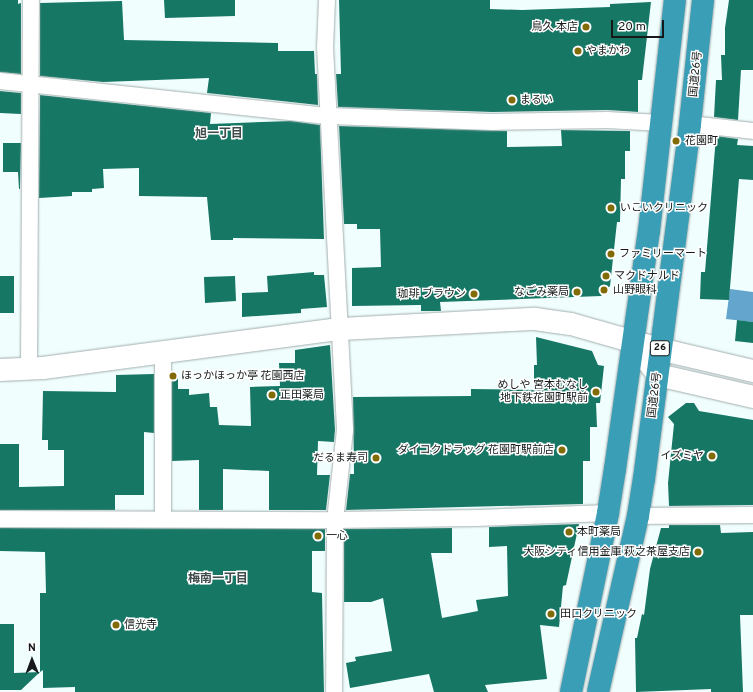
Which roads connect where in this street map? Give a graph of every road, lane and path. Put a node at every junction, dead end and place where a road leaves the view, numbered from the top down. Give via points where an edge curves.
1 (31, 0) edge
2 (327, 0) edge
3 (675, 0) edge
4 (703, 0) edge
5 (0, 81) edge
6 (31, 84) junction
7 (329, 116) junction
8 (661, 123) junction
9 (690, 124) junction
10 (753, 131) edge
11 (341, 329) junction
12 (632, 342) junction
13 (659, 349) junction
14 (163, 353) junction
15 (0, 370) edge
16 (29, 370) junction
17 (753, 371) edge
18 (658, 374) junction
19 (753, 397) edge
20 (608, 513) junction
21 (753, 515) edge
22 (638, 516) junction
23 (0, 519) edge
24 (163, 519) junction
25 (335, 520) junction
26 (334, 692) edge
27 (571, 692) edge
28 (598, 692) edge

1 - 6 street
2 - 7 street via 325,47
3 - 8 highway, 26
4 - 9 highway, 国道26号 / 26
5 - 6 street
6 - 7 street
6 - 16 street
7 - 8 street via 492,122 607,120
7 - 11 street
8 - 12 highway, 26 via 649,231
9 - 10 street
9 - 13 highway, 国道26号 / 26
11 - 12 street via 535,319 578,325
11 - 14 street
11 - 25 street via 345,430
12 - 13 street
12 - 18 street
12 - 20 highway, 26
13 - 17 street
13 - 18 highway, 国道26号 / 26
14 - 16 street
14 - 24 street
15 - 16 street
18 - 19 street
18 - 22 highway, 国道26号 / 26
20 - 25 street
20 - 27 highway, 26
21 - 22 street
22 - 28 highway, 国道26号 / 26
23 - 24 street
24 - 25 street
25 - 26 street

